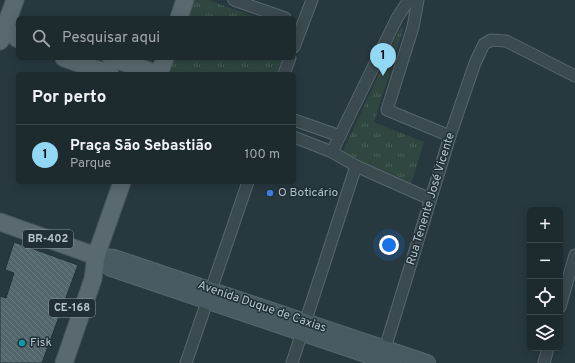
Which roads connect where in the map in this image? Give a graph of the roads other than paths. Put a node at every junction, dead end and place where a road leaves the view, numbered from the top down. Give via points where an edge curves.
1 (15, 0) edge
2 (185, 0) edge
3 (234, 0) edge
4 (312, 0) edge
5 (409, 0) edge
6 (418, 0) edge
7 (179, 16) edge
8 (279, 16) edge
9 (298, 23) edge
10 (6, 31) edge
11 (296, 35) edge
12 (16, 38) edge
13 (70, 60) edge
14 (117, 60) edge
15 (164, 60) edge
16 (289, 60) edge
17 (104, 72) edge
18 (152, 72) edge
19 (159, 72) edge
20 (285, 72) edge
21 (575, 76) edge
22 (296, 121) edge
23 (340, 136) junction
24 (450, 136) junction
25 (296, 138) edge
26 (332, 152) junction
27 (356, 166) junction
28 (121, 184) edge
29 (247, 184) edge
30 (430, 199) junction
31 (0, 222) edge
32 (575, 255) edge
33 (96, 256) junction
34 (209, 295) junction
35 (563, 297) edge
36 (304, 327) junction
37 (547, 351) edge
38 (385, 359) edge
39 (52, 363) edge
40 (64, 363) edge
41 (186, 363) edge
42 (292, 363) edge
43 (427, 363) edge
44 (544, 363) edge

1 - 10 main road
2 - 7 main road
3 - 8 street
4 - 9 street
5 - 23 street via 397,18
6 - 24 street via 413,27 387,110
9 - 11 street
10 - 12 main road
13 - 17 main road
14 - 18 main road
15 - 19 main road
16 - 20 street
21 - 24 street, Rua Tenente José Vicente via 515,44 490,40 479,53
22 - 23 street
23 - 26 street
24 - 30 street, Rua Tenente José Vicente
25 - 26 street
26 - 27 street
27 - 30 street
27 - 36 street
28 - 33 main road
29 - 34 street
30 - 38 street, Rua Tenente José Vicente
31 - 33 main road, Avenida Duque de Caxias / BR-402
32 - 35 street
33 - 34 main road, Avenida Duque de Caxias via 114,258
33 - 39 main road, CE-168 via 83,277
33 - 40 main road, CE-168 via 93,280
34 - 36 main road, Avenida Duque de Caxias
34 - 41 street
36 - 38 main road, Avenida Duque de Caxias
36 - 42 street
37 - 44 street
38 - 43 main road, Avenida Duque de Caxias

